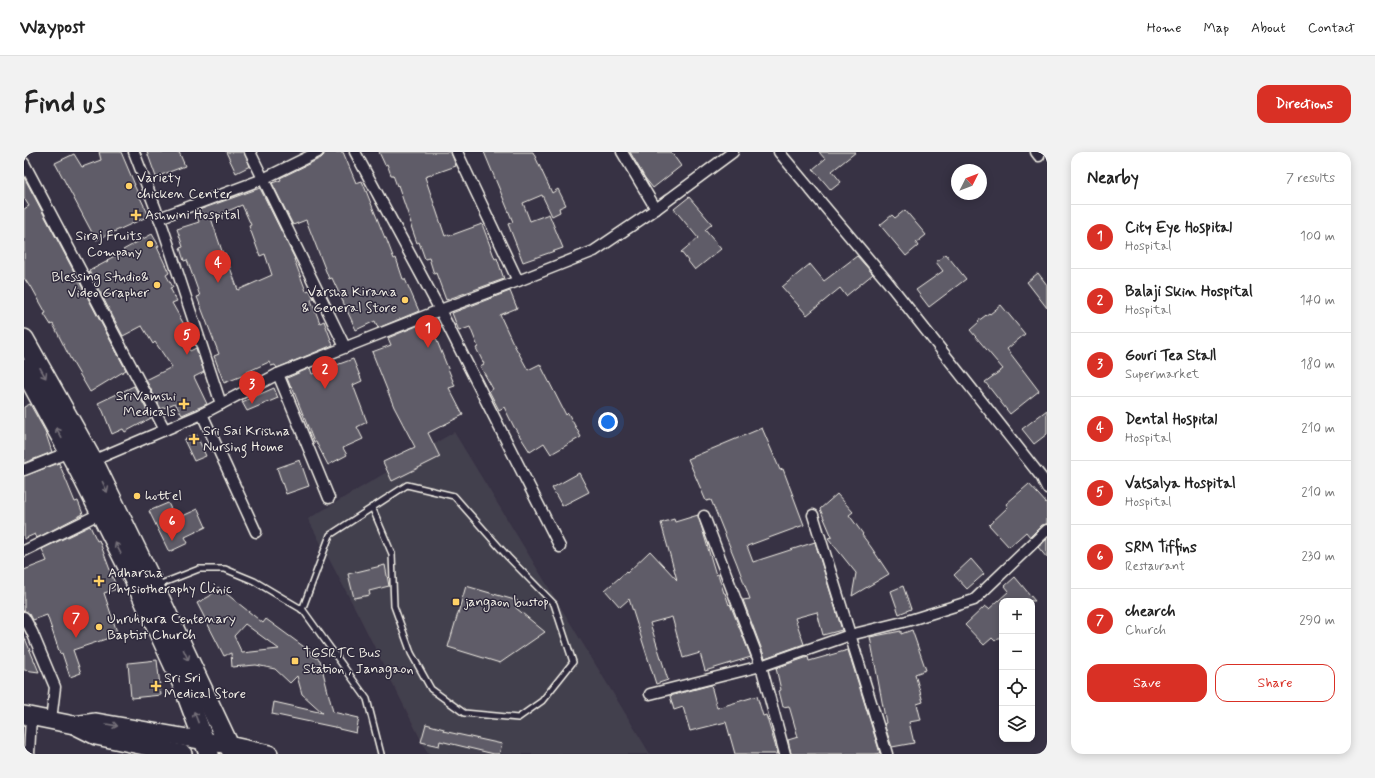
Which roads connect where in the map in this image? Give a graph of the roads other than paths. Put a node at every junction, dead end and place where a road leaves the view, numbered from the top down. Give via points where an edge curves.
1 (134, 152) edge
2 (250, 152) edge
3 (318, 152) edge
4 (355, 152) edge
5 (457, 152) edge
6 (622, 152) edge
7 (733, 152) edge
8 (779, 152) edge
9 (24, 162) edge
10 (263, 180) junction
11 (656, 209) junction
12 (159, 218) junction
13 (518, 281) junction
14 (440, 310) junction
15 (24, 339) edge
16 (345, 347) junction
17 (24, 370) edge
18 (278, 374) junction
19 (221, 404) junction
20 (202, 414) junction
21 (165, 430) junction
22 (69, 452) junction
23 (92, 460) junction
24 (24, 470) edge
25 (1047, 488) edge
26 (329, 498) dead end
27 (372, 507) junction
28 (100, 513) junction
29 (812, 515) dead end
30 (704, 516) dead end
31 (1047, 530) edge
32 (256, 532) dead end
33 (560, 547) dead end
34 (24, 551) edge
35 (154, 586) junction
36 (302, 610) junction
37 (24, 617) edge
38 (850, 635) junction
39 (761, 666) junction
40 (650, 694) dead end
41 (28, 715) edge
42 (51, 720) junction
43 (74, 725) junction
44 (207, 747) edge
45 (147, 750) edge
46 (231, 750) edge
47 (29, 754) edge
48 (183, 754) edge
49 (269, 754) edge
50 (381, 754) edge
51 (785, 754) edge
52 (887, 754) edge

1 - 12 street
2 - 10 street
3 - 10 street
4 - 14 street
5 - 13 street
6 - 11 street
7 - 11 street
8 - 25 street via 887,281 1042,478
9 - 21 street
10 - 12 street
10 - 16 street
11 - 13 street via 594,251
12 - 19 street
13 - 14 street
14 - 16 street
14 - 33 street
15 -> 23 highway
16 - 18 street
22 -> 17 highway
18 - 19 street
18 - 26 street
19 - 20 street
20 - 21 street
20 - 32 street
21 - 23 street
22 - 24 street
22 - 28 highway
23 -> 35 highway
27 - 27 lane via 407,485 454,496 554,604 573,662 542,701 518,718 464,713 431,689 411,653 394,606 392,554
27 - 36 lane via 330,535
28 - 34 street
44 -> 28 highway via 183,685 138,587
29 - 38 street
30 - 39 street
31 - 38 street via 974,600 907,621
35 - 36 lane via 198,569 225,569 254,581
35 -> 46 highway
36 - 50 lane via 367,699
37 - 42 street via 55,687
38 - 39 street
38 - 52 street
39 - 40 street
39 - 51 street
41 - 42 main road
41 - 47 street
42 - 43 main road
43 -> 44 main road via 96,722
43 - 45 main road via 96,736
44 - 46 main road
45 - 48 main road
46 - 49 main road

